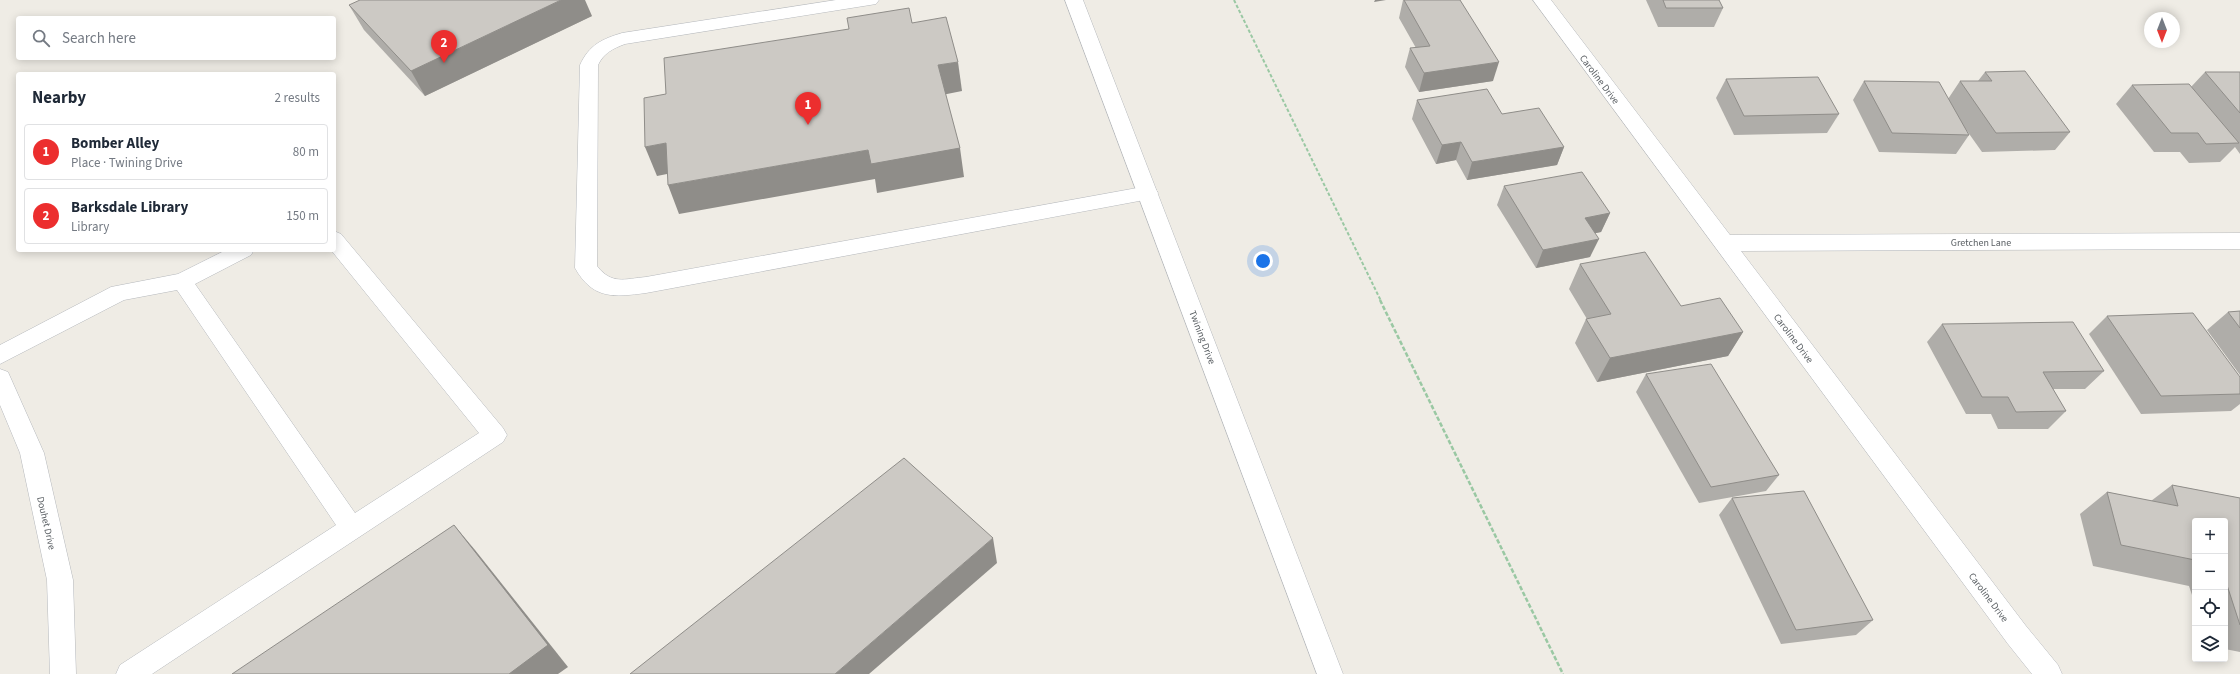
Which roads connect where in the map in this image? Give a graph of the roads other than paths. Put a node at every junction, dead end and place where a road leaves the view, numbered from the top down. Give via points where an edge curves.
1 (870, 0) edge
2 (1074, 0) edge
3 (1542, 0) edge
4 (1148, 193) junction
5 (336, 241) edge
6 (2240, 241) edge
7 (1723, 243) junction
8 (240, 252) edge
9 (182, 281) junction
10 (0, 356) edge
11 (0, 378) edge
12 (352, 528) junction
13 (63, 674) edge
14 (128, 674) edge
15 (1330, 674) edge
16 (2049, 674) edge

1 - 4 street via 622,39 602,46 589,65 586,268 598,283 618,288 646,286
2 - 4 street, Twining Drive
3 - 7 street, Caroline Drive
4 - 15 street, Twining Drive
5 - 12 street via 495,435
6 - 7 street, Gretchen Lane
7 - 16 street, Caroline Drive via 2012,629
8 - 9 street
9 - 10 street via 119,293
9 - 12 street
11 - 13 street, Douhet Drive via 32,453 60,580
12 - 14 street

